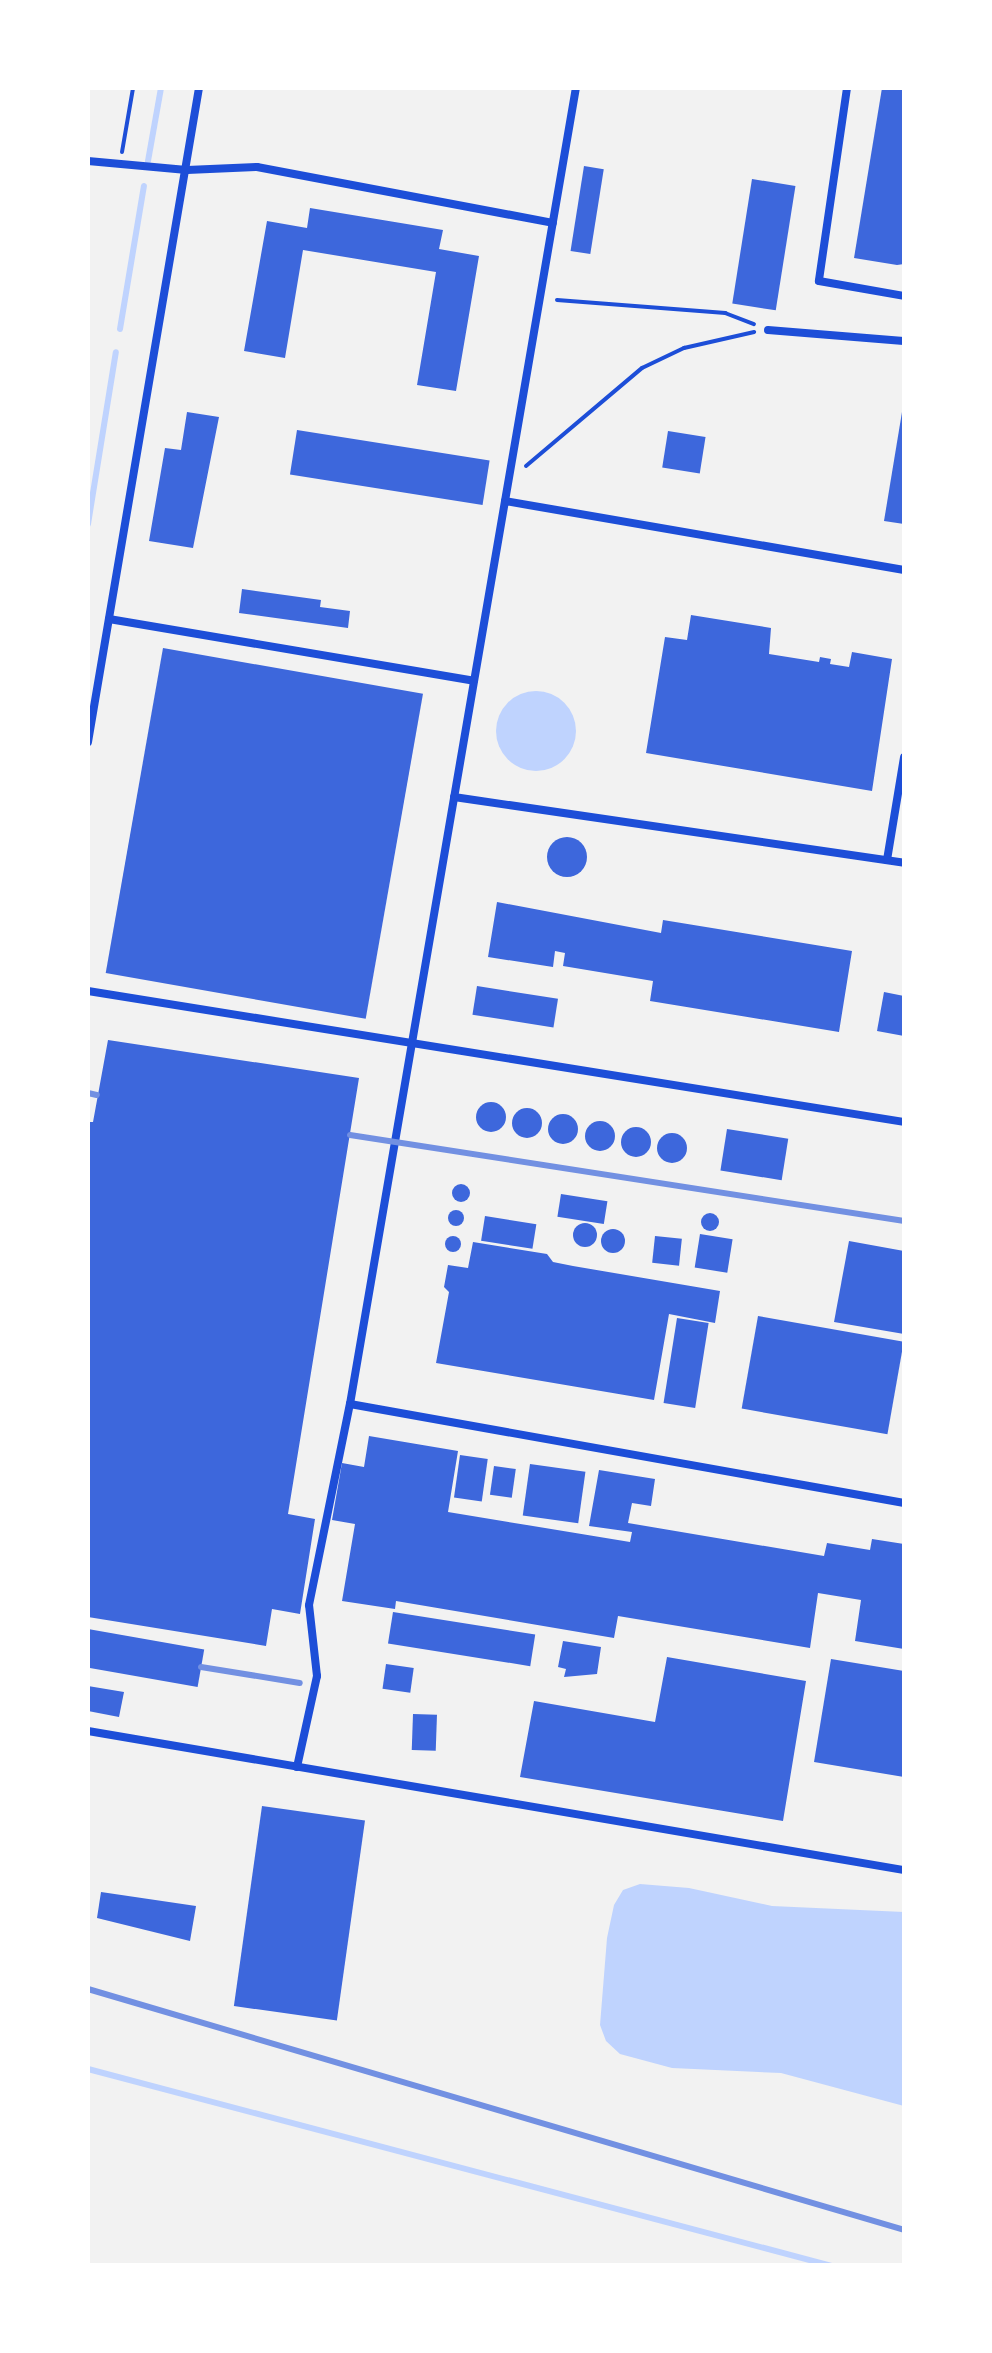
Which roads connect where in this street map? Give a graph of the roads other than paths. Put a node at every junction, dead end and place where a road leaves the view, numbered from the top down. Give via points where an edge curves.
1 (199, 88) edge
2 (576, 88) edge
3 (847, 88) edge
4 (88, 161) edge
5 (186, 170) junction
6 (553, 224) junction
7 (904, 296) edge
8 (768, 330) road end
9 (904, 342) edge
10 (506, 500) junction
11 (904, 570) edge
12 (109, 619) junction
13 (474, 682) junction
14 (90, 710) edge
15 (88, 742) edge
16 (904, 758) edge
17 (454, 797) junction
18 (887, 860) junction
19 (904, 863) edge
20 (88, 992) edge
21 (412, 1044) junction
22 (904, 1122) edge
23 (350, 1404) junction
24 (904, 1503) edge
25 (88, 1731) edge
26 (297, 1768) junction
27 (904, 1870) edge

1 - 5 lane
2 - 6 lane
3 - 7 lane via 819,282
4 - 5 lane
5 - 6 lane via 258,167
5 - 12 lane
6 - 10 lane
8 - 9 lane
10 - 11 lane
10 - 13 lane
12 - 13 lane
12 - 14 lane
13 - 17 lane
14 - 15 lane
16 - 18 lane
17 - 18 lane
17 - 21 lane
18 - 19 lane
20 - 21 lane
21 - 22 lane
21 - 23 lane
23 - 24 lane
23 - 26 lane via 309,1605 317,1676
25 - 26 lane
26 - 27 lane

